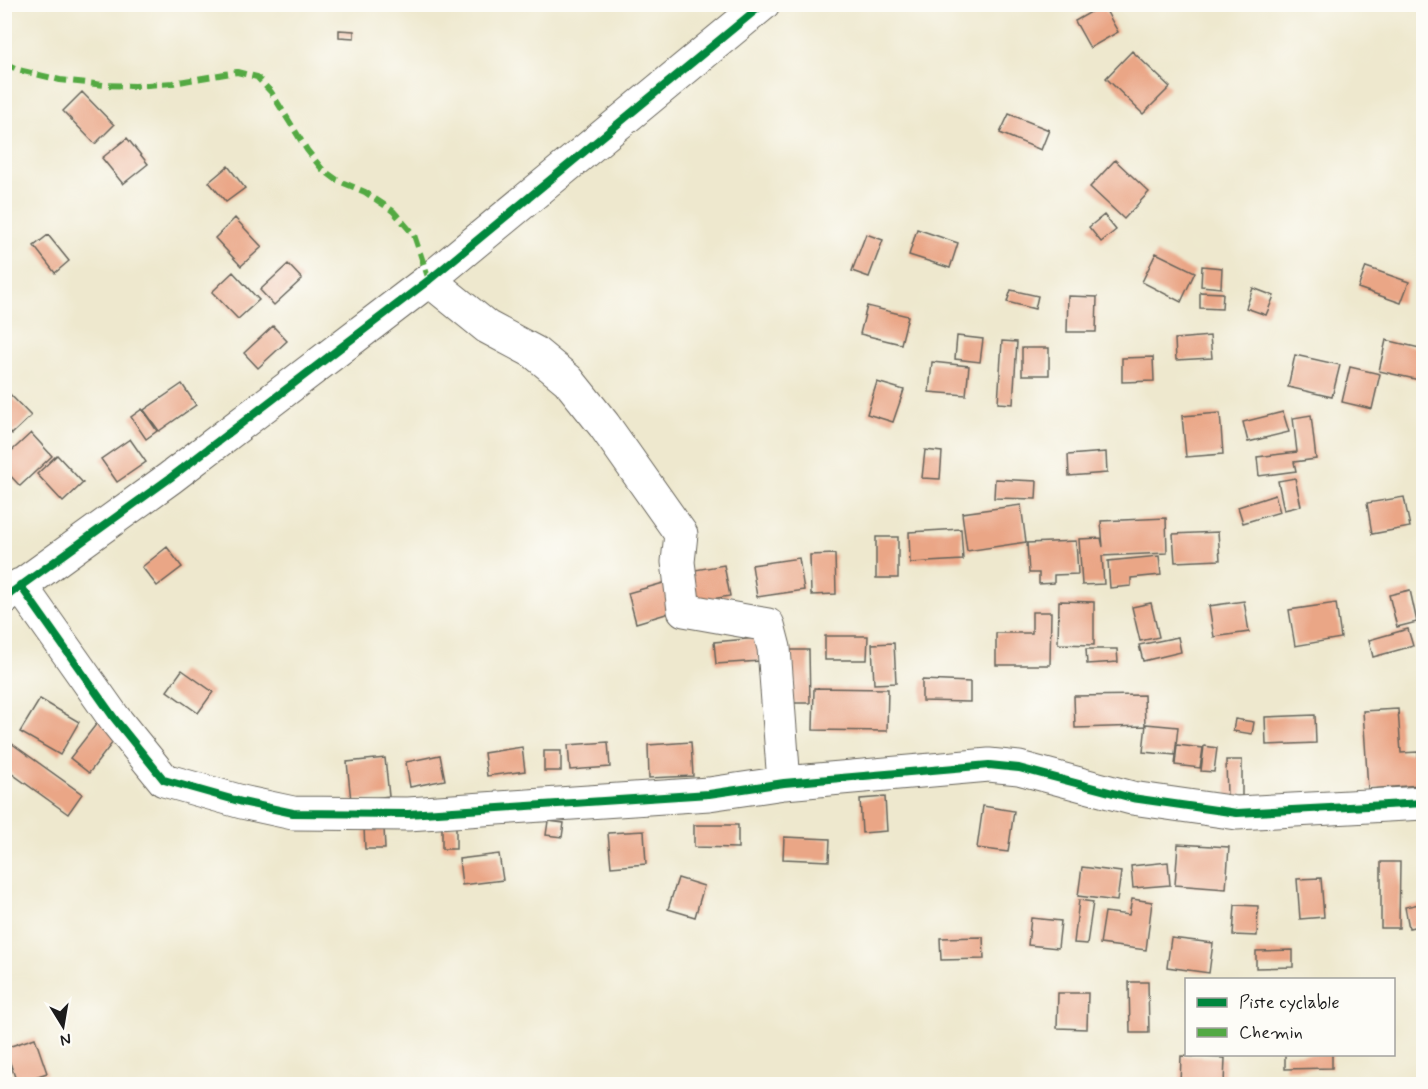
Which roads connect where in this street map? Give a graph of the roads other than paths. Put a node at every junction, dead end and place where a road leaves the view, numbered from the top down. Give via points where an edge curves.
1 (763, 4) edge
2 (429, 280) junction
3 (12, 592) edge
4 (784, 783) junction
5 (1424, 804) edge

1 - 2 street
2 - 3 street via 170,478
2 - 4 street via 488,327 534,352 568,380 604,425 681,534 678,562 684,610 768,625 774,648
3 - 4 street via 164,780 242,802 293,813 408,814 709,794
4 - 5 street via 989,765 1019,768 1132,798 1237,813

